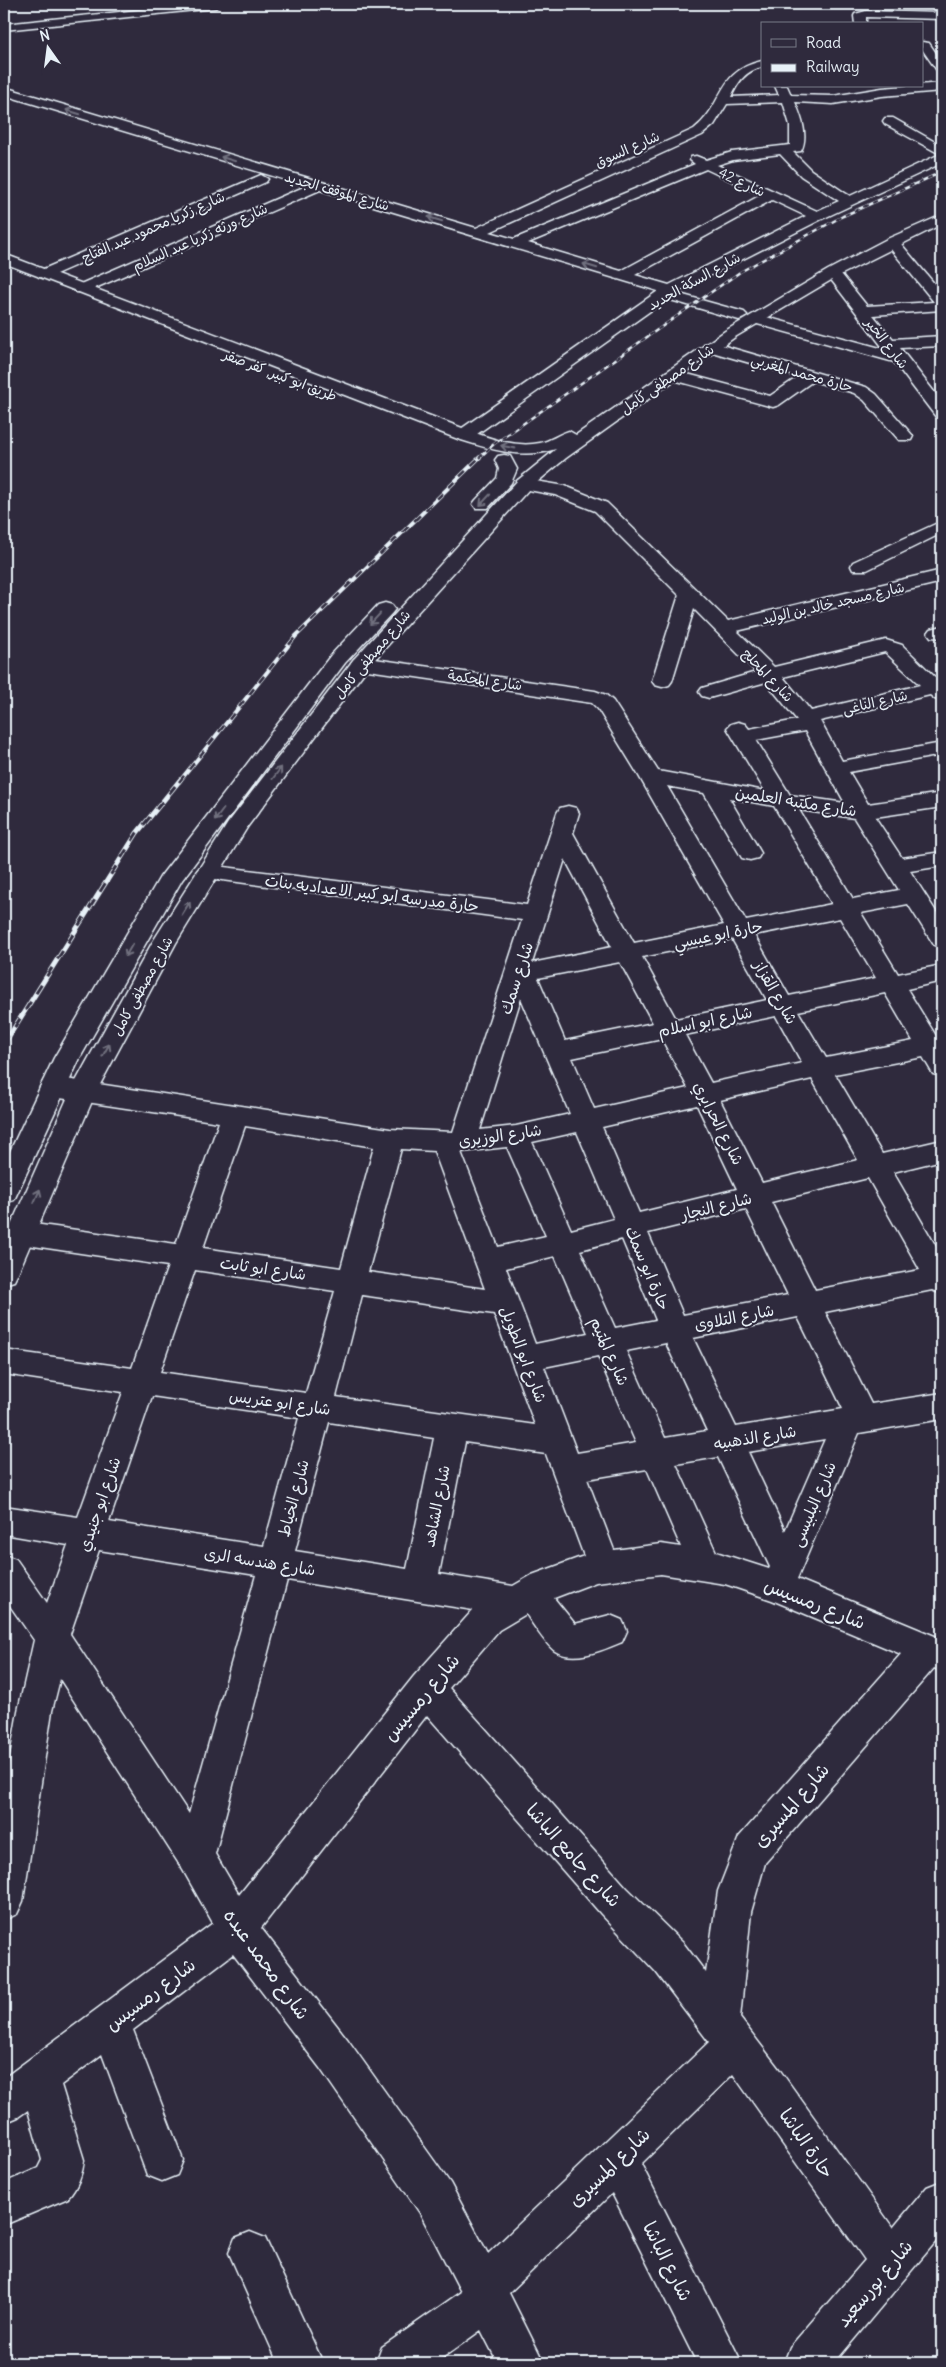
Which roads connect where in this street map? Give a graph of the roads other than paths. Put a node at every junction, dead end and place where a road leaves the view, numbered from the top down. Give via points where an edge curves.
1 (213, 4) edge
2 (942, 16) edge
3 (860, 22) edge
4 (4, 27) edge
5 (924, 45) edge
6 (942, 46) edge
7 (761, 64) edge
8 (942, 70) edge
9 (942, 87) edge
10 (826, 88) edge
11 (918, 88) edge
12 (924, 88) edge
13 (895, 89) edge
14 (4, 91) edge
15 (784, 92) edge
16 (833, 100) junction
17 (722, 101) junction
18 (4, 103) edge
19 (889, 121) dead end
20 (667, 148) junction
21 (784, 150) junction
22 (942, 151) edge
23 (942, 158) edge
24 (706, 165) junction
25 (261, 174) junction
26 (319, 185) junction
27 (304, 192) junction
28 (772, 195) junction
29 (850, 200) junction
30 (942, 205) edge
31 (817, 216) junction
32 (942, 219) edge
33 (478, 232) junction
34 (892, 242) junction
35 (516, 243) junction
36 (4, 258) edge
37 (4, 268) edge
38 (833, 273) junction
39 (44, 274) junction
40 (622, 276) junction
41 (81, 289) junction
42 (664, 295) junction
43 (942, 302) edge
44 (942, 306) edge
45 (862, 311) junction
46 (744, 321) junction
47 (769, 339) dead end
48 (942, 341) edge
49 (888, 344) junction
50 (711, 347) junction
51 (898, 358) junction
52 (672, 375) junction
53 (811, 375) junction
54 (934, 380) dead end
55 (918, 381) junction
56 (942, 413) edge
57 (464, 435) junction
58 (905, 436) dead end
59 (558, 450) junction
60 (504, 460) junction
61 (524, 484) junction
62 (942, 526) edge
63 (860, 566) dead end
64 (942, 576) edge
65 (689, 593) junction
66 (724, 628) junction
67 (361, 662) junction
68 (770, 674) junction
69 (662, 681) dead end
70 (940, 690) edge
71 (708, 692) dead end
72 (606, 705) joint
73 (809, 721) junction
74 (942, 749) edge
75 (837, 768) junction
76 (650, 776) junction
77 (712, 788) junction
78 (942, 800) edge
79 (782, 801) junction
80 (861, 812) junction
81 (565, 823) joint
82 (750, 853) dead end
83 (942, 859) edge
84 (896, 866) junction
85 (208, 872) junction
86 (914, 895) junction
87 (847, 908) junction
88 (536, 914) junction
89 (740, 930) junction
90 (940, 931) edge
91 (627, 952) junction
92 (521, 969) junction
93 (942, 973) edge
94 (892, 983) junction
95 (784, 1005) junction
96 (669, 1029) junction
97 (557, 1052) junction
98 (938, 1052) edge
99 (820, 1068) junction
100 (53, 1087) junction
101 (83, 1092) junction
102 (704, 1094) junction
103 (235, 1116) junction
104 (585, 1120) junction
105 (516, 1136) junction
106 (390, 1139) junction
107 (453, 1142) junction
108 (942, 1150) edge
109 (877, 1166) junction
110 (4, 1192) edge
111 (756, 1196) junction
112 (631, 1227) junction
113 (20, 1233) junction
114 (563, 1243) junction
115 (186, 1257) junction
116 (489, 1261) junction
117 (4, 1273) edge
118 (941, 1279) edge
119 (351, 1281) junction
120 (808, 1303) junction
121 (505, 1304) junction
122 (674, 1329) junction
123 (606, 1342) junction
124 (525, 1358) junction
125 (4, 1362) edge
126 (142, 1382) junction
127 (942, 1406) edge
128 (318, 1407) junction
129 (856, 1421) junction
130 (452, 1426) junction
131 (727, 1442) junction
132 (655, 1454) junction
133 (562, 1455) junction
134 (4, 1520) edge
135 (89, 1534) junction
136 (275, 1564) junction
137 (604, 1566) junction
138 (705, 1566) junction
139 (4, 1570) edge
140 (782, 1577) junction
141 (420, 1586) junction
142 (524, 1598) junction
143 (610, 1631) dead end
144 (52, 1637) junction
145 (935, 1652) edge
146 (426, 1688) junction
147 (15, 1762) edge
148 (196, 1857) junction
149 (4, 1901) edge
150 (237, 1928) junction
151 (111, 2024) junction
152 (728, 2034) junction
153 (39, 2078) junction
154 (4, 2103) edge
155 (162, 2160) dead end
156 (617, 2160) junction
157 (942, 2202) edge
158 (4, 2204) edge
159 (250, 2253) dead end
160 (892, 2263) junction
161 (485, 2294) junction
162 (812, 2361) edge
163 (301, 2363) edge
164 (398, 2363) edge
165 (522, 2363) edge
166 (720, 2363) edge

1 - 4 street
2 - 3 street via 866,14 859,16
5 - 6 street
5 - 8 street
7 - 17 street, شارع السوق via 744,69 734,78
9 - 12 street
10 - 16 street
11 - 13 street
13 - 16 street
25 -> 14 street, شارع الموقف الجديد
15 - 16 street
15 - 17 street
15 - 21 street via 795,120 798,139 796,148
17 - 20 street, شارع السوق via 710,121 698,132
18 - 25 street, شارع الموقف الجديد via 243,175
19 - 22 street
20 - 24 street, شارع 42
20 - 33 street, شارع السوق
21 - 24 street via 732,156
21 - 29 street via 797,167
23 - 29 street, شارع السكة الحديد
24 - 28 street, شارع 42
24 - 35 street
25 - 26 street, شارع الموقف الجديد
25 - 27 street, شارع الموقف الجديد
25 - 39 street, شارع زكريا محمود عبد الفتاح
26 - 27 street, شارع ورثه زكريا عبد السلام
33 -> 26 street, شارع الموقف الجديد
27 - 41 street, شارع ورثه زكريا عبد السلام
27 - 42 street, شارع الموقف الجديد
28 - 31 street, شارع 42
28 - 40 street
29 - 31 street, شارع السكة الحديد
30 - 46 street, شارع مصطفى كامل via 838,258
31 - 42 street, شارع السكة الحديد
32 - 34 street, شارع مصطفى كامل
33 - 35 street, شارع الموقف الجديد
34 - 38 street, شارع مصطفى كامل
34 - 43 street
40 -> 35 street, شارع الموقف الجديد
36 - 39 street, طريق ابو كبير, كفر صقر
37 - 60 street, طريق ابو كبير, كفر صقر via 473,451
38 - 45 street, شارع الخير
38 - 46 street, شارع مصطفى كامل
39 - 41 street, طريق ابو كبير, كفر صقر
40 - 42 street, شارع الموقف الجديد
41 - 57 street, طريق ابو كبير, كفر صقر
42 - 46 street
42 - 57 street, شارع السكة الحديد
44 - 45 street
45 - 49 street, شارع الخير
46 - 47 street
46 - 50 street, شارع مصطفى كامل
46 - 51 street
46 - 59 street, شارع مصطفى كامل
48 - 49 street
49 - 51 street, شارع الخير
50 - 52 street, شارع مصطفى كامل
50 - 53 street, حارة محمد المغربي
51 - 55 street, شارع الخير
52 - 53 street via 773,402
52 - 59 street, شارع مصطفى كامل
53 - 58 street, حارة محمد المغربي via 866,394
54 - 55 street
55 - 56 street, شارع الخير
59 -> 57 street, طريق ابو كبير, كفر صقر via 508,448
59 - 60 street, طريق ابو كبير, كفر صقر via 532,461
59 - 61 street, شارع مصطفى كامل
60 -> 100 street, شارع مصطفى كامل via 508,469 504,479 338,659 172,877
61 - 65 street, شارع المحلج via 559,490 601,507
61 - 67 street, شارع مصطفى كامل
62 - 63 street
64 - 66 street, شارع مسجد خالد بن الوليد
65 - 66 street, شارع المحلج
65 - 69 street
66 - 68 street, شارع المحلج
67 - 72 street, شارع المحكمة via 588,695
85 -> 67 street, شارع مصطفى كامل via 239,823
68 - 70 street via 886,646 895,648
68 - 71 street
68 - 73 street, شارع المحلج
70 - 73 street, شارع الناغى
72 - 76 street, شارع القزاز
73 - 75 street, شارع المحلج
73 - 79 street, شارع الناغى via 740,732
74 - 75 street
75 - 80 street, شارع المحلج
76 - 77 street, شارع مكتبه العلمين
76 - 89 street, شارع القزاز
77 - 79 street, شارع مكتبه العلمين
77 - 82 street
78 - 80 street, شارع مكتبه العلمين
79 - 80 street, شارع مكتبه العلمين
79 - 87 street
80 - 84 street, شارع المحلج
81 - 88 street, شارع سمك
81 - 91 street, شارع الحرايري
83 - 84 street
84 - 86 street, شارع المحلج
85 - 88 street, حارة مدرسه ابو كبير الاعداديه بنات
101 -> 85 street, شارع مصطفى كامل via 164,943
86 - 87 street, حارة ابو عيسي
86 - 90 street, شارع المحلج
87 - 89 street, حارة ابو عيسي
87 - 94 street
88 - 92 street, شارع سمك
89 - 91 street, حارة ابو عيسي
89 - 95 street, شارع القزاز
91 - 92 street, حارة ابو عيسي
91 - 96 street, شارع الحرايري
92 - 97 street, حارة ابو سمك
92 - 107 street, شارع سمك
93 - 94 street, شارع ابو اسلام
94 - 95 street, شارع ابو اسلام
94 - 98 street
95 - 96 street, شارع ابو اسلام
95 - 99 street, شارع القزاز
96 - 97 street, شارع ابو اسلام
96 - 102 street, شارع الحرايري
97 - 104 street, حارة ابو سمك
98 - 99 street, شارع الوزيرى
99 - 102 street, شارع الوزيرى
99 - 109 street, شارع القزاز
100 - 101 street, شارع الوزيرى
100 - 110 street, شارع مصطفى كامل
101 - 103 street, شارع الوزيرى
113 -> 101 street, شارع مصطفى كامل
102 - 104 street, شارع الوزيرى
102 - 111 street, شارع الحرايري
103 - 106 street, شارع الوزيرى
103 - 115 street, شارع ابو جنيدي
104 - 105 street, شارع الوزيرى
104 - 112 street, حارة ابو سمك
105 - 107 street, شارع الوزيرى
105 - 114 street, شارع المتيم
106 - 107 street, شارع الوزيرى
106 - 119 street, شارع الخياط
107 - 116 street, شارع ابو الطويل
108 - 109 street, شارع النجار
109 - 111 street, شارع النجار
109 - 118 street, شارع القزاز
111 - 112 street, شارع النجار
111 - 120 street, شارع الحرايري
112 - 114 street, شارع النجار
112 - 122 street, حارة ابو سمك
113 - 115 street, شارع ابو ثابت
113 - 117 street, شارع مصطفى كامل
114 - 116 street, شارع النجار
114 - 123 street, شارع المتيم
115 - 119 street, شارع ابو ثابت
115 - 126 street, شارع ابو جنيدي
116 - 121 street, شارع ابو الطويل
118 - 120 street, شارع التلاوى
119 - 121 street, شارع ابو ثابت
119 - 128 street, شارع الخياط
120 - 122 street, شارع التلاوى
120 - 129 street, شارع الحرايري
121 - 124 street, شارع ابو الطويل
122 - 123 street, شارع التلاوى
122 - 131 street, حارة ابو سمك
123 - 124 street, شارع التلاوى
123 - 132 street, شارع المتيم
124 - 133 street, شارع ابو الطويل
125 - 126 street, شارع ابو عتريس
126 - 128 street, شارع ابو عتريس
126 - 135 street, شارع ابو جنيدي
127 - 129 street, شارع الذهبيه
128 - 130 street, شارع ابو عتريس
128 - 136 street, شارع الخياط
129 - 131 street, شارع الذهبيه
129 - 140 street, شارع البلبيسى
130 - 133 street, شارع ابو عتريس
130 - 141 street, شارع الشاهد
131 - 132 street, شارع الذهبيه
131 - 140 street, حارة ابو سمك
132 - 133 street, شارع الذهبيه
132 - 138 street, شارع المتيم
133 - 137 street, شارع ابو الطويل
134 - 135 street, شارع هندسه الرى
135 - 136 street, شارع هندسه الرى
135 - 144 street, شارع ابو جنيدي
136 - 141 street, شارع هندسه الرى
136 - 148 street, شارع الخياط
137 - 138 street, شارع رمسيس via 661,1559
137 - 142 street, شارع رمسيس via 544,1586
138 - 140 street, شارع رمسيس
139 - 144 street, شارع محمد عبده
140 - 145 street, شارع رمسيس
141 - 142 street, شارع هندسه الرى
142 - 143 street via 566,1639 576,1640
142 - 146 street, شارع رمسيس via 487,1619
144 - 147 street, شارع ابو جنيدي via 37,1702
144 - 148 street, شارع محمد عبده
145 - 152 street, شارع المسيرى via 752,1850 735,1892
146 - 150 street, شارع رمسيس
146 - 152 street, شارع جامع الباشا via 614,1901 670,1958
147 - 149 street, شارع ابو جنيدي
148 - 150 street, شارع محمد عبده
150 - 151 street, شارع رمسيس
150 - 161 street, شارع محمد عبده via 334,2054 434,2198
151 - 153 street, شارع رمسيس
151 - 155 street
152 - 156 street, شارع المسيرى
152 - 160 street, حارة الباشا
153 - 154 street, شارع رمسيس
153 - 158 street via 63,2169 53,2183
156 - 161 street, شارع المسيرى
156 - 166 street, شارع الباشا
157 - 160 street, شارع بورسعيد
159 - 163 street
160 - 162 street, شارع بورسعيد
161 - 164 street, شارع المسيرى
161 - 165 street, شارع محمد عبده

